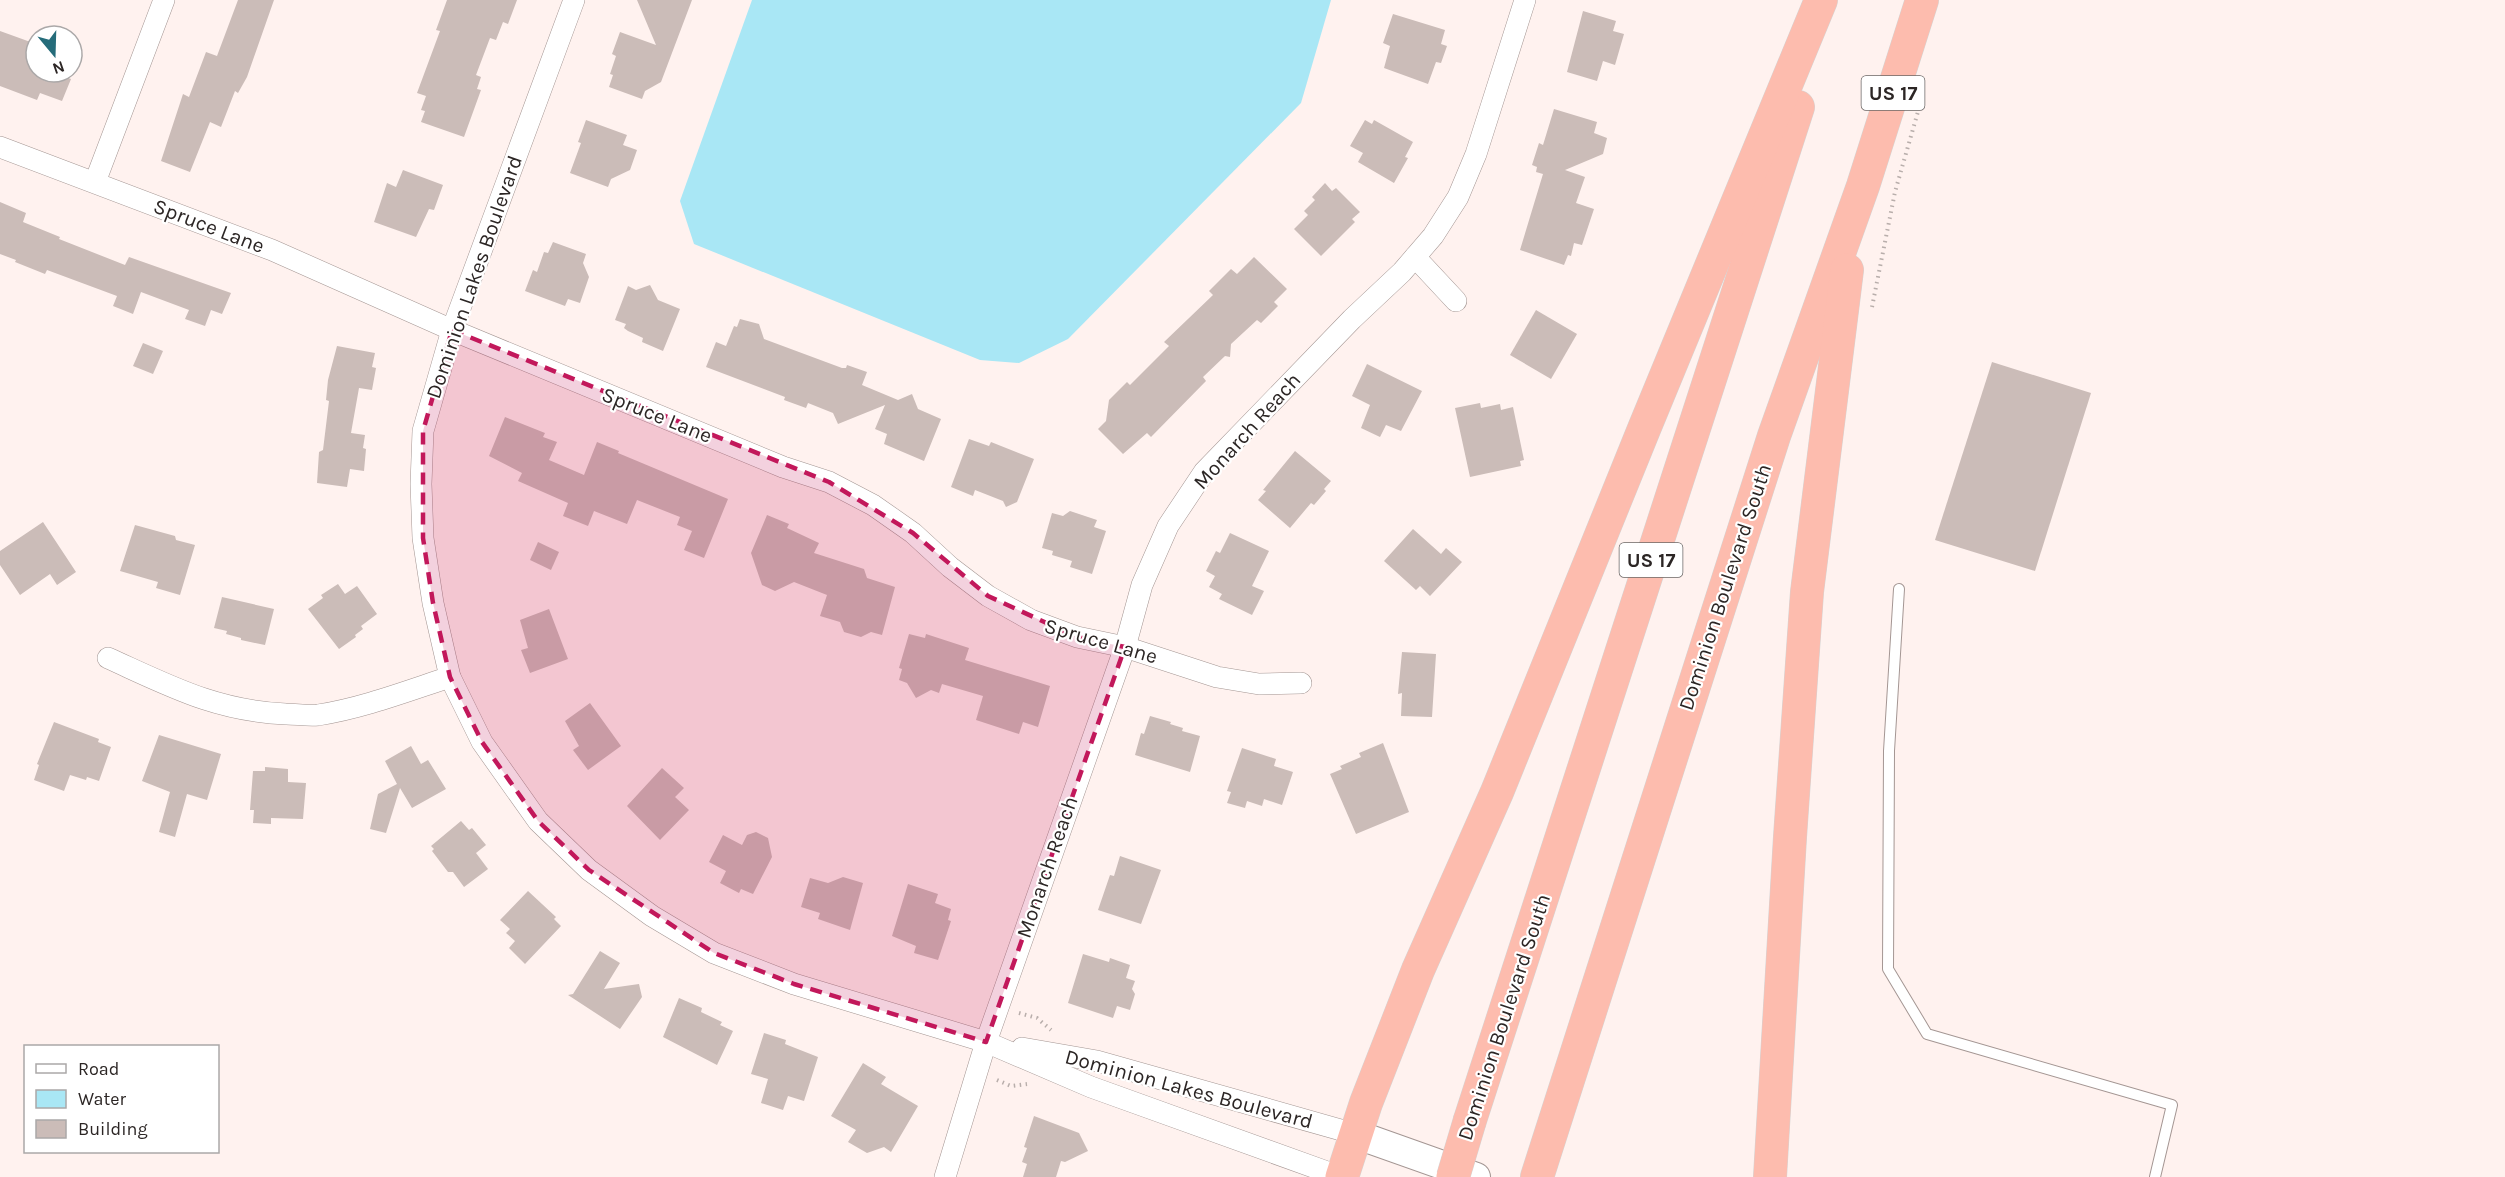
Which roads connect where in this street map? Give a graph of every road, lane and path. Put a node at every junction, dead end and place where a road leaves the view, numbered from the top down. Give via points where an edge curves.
1 (164, 0) edge
2 (574, 0) edge
3 (1525, 0) edge
4 (1821, 0) edge
5 (1832, 0) edge
6 (1923, 0) edge
7 (0, 147) edge
8 (95, 182) junction
9 (1859, 195) junction
10 (1415, 257) junction
11 (1456, 301) dead end
12 (452, 330) junction
13 (1899, 589) dead end
14 (1125, 647) junction
15 (108, 658) dead end
16 (450, 677) junction
17 (1301, 683) dead end
18 (986, 1042) junction
19 (1355, 1134) junction
20 (1541, 1162) edge
21 (945, 1177) edge
22 (1341, 1177) edge
23 (1453, 1177) edge
24 (1476, 1177) edge
25 (1770, 1177) edge
26 (2155, 1177) edge

1 - 8 street
2 - 12 street, Dominion Lakes Boulevard
3 - 10 street, Monarch Reach via 1476,154 1458,197
4 - 19 highway via 1497,792 1418,970
5 - 23 highway, Dominion Boulevard South / US 17, bridge
6 - 9 highway, Dominion Boulevard South / US 17
7 - 8 street, Spruce Lane
8 - 12 street, Spruce Lane via 272,250
9 - 20 highway, Dominion Boulevard South / US 17 via 1774,436
9 - 25 highway via 1808,592
10 - 11 street
10 - 14 street, Monarch Reach via 1204,472 1168,526 1142,585
12 - 14 street, Spruce Lane via 783,467 830,482 913,533 988,596 1031,620 1068,634
12 - 16 street, Dominion Lakes Boulevard via 423,431 421,484 423,538
13 - 26 lane via 1889,751 1888,969 1927,1034 2172,1105
14 - 17 street, Spruce Lane via 1217,677 1259,684
14 - 18 street, Monarch Reach
15 - 16 street via 196,698 276,714 316,715 342,710
16 - 18 street, Dominion Lakes Boulevard via 482,742 538,821 589,870 652,916 714,953 794,984
18 - 19 street, Dominion Lakes Boulevard via 1097,1061
18 - 21 street, Monarch Reach
18 - 22 street, Dominion Lakes Boulevard via 1091,1087
19 - 22 highway
19 - 24 main road

